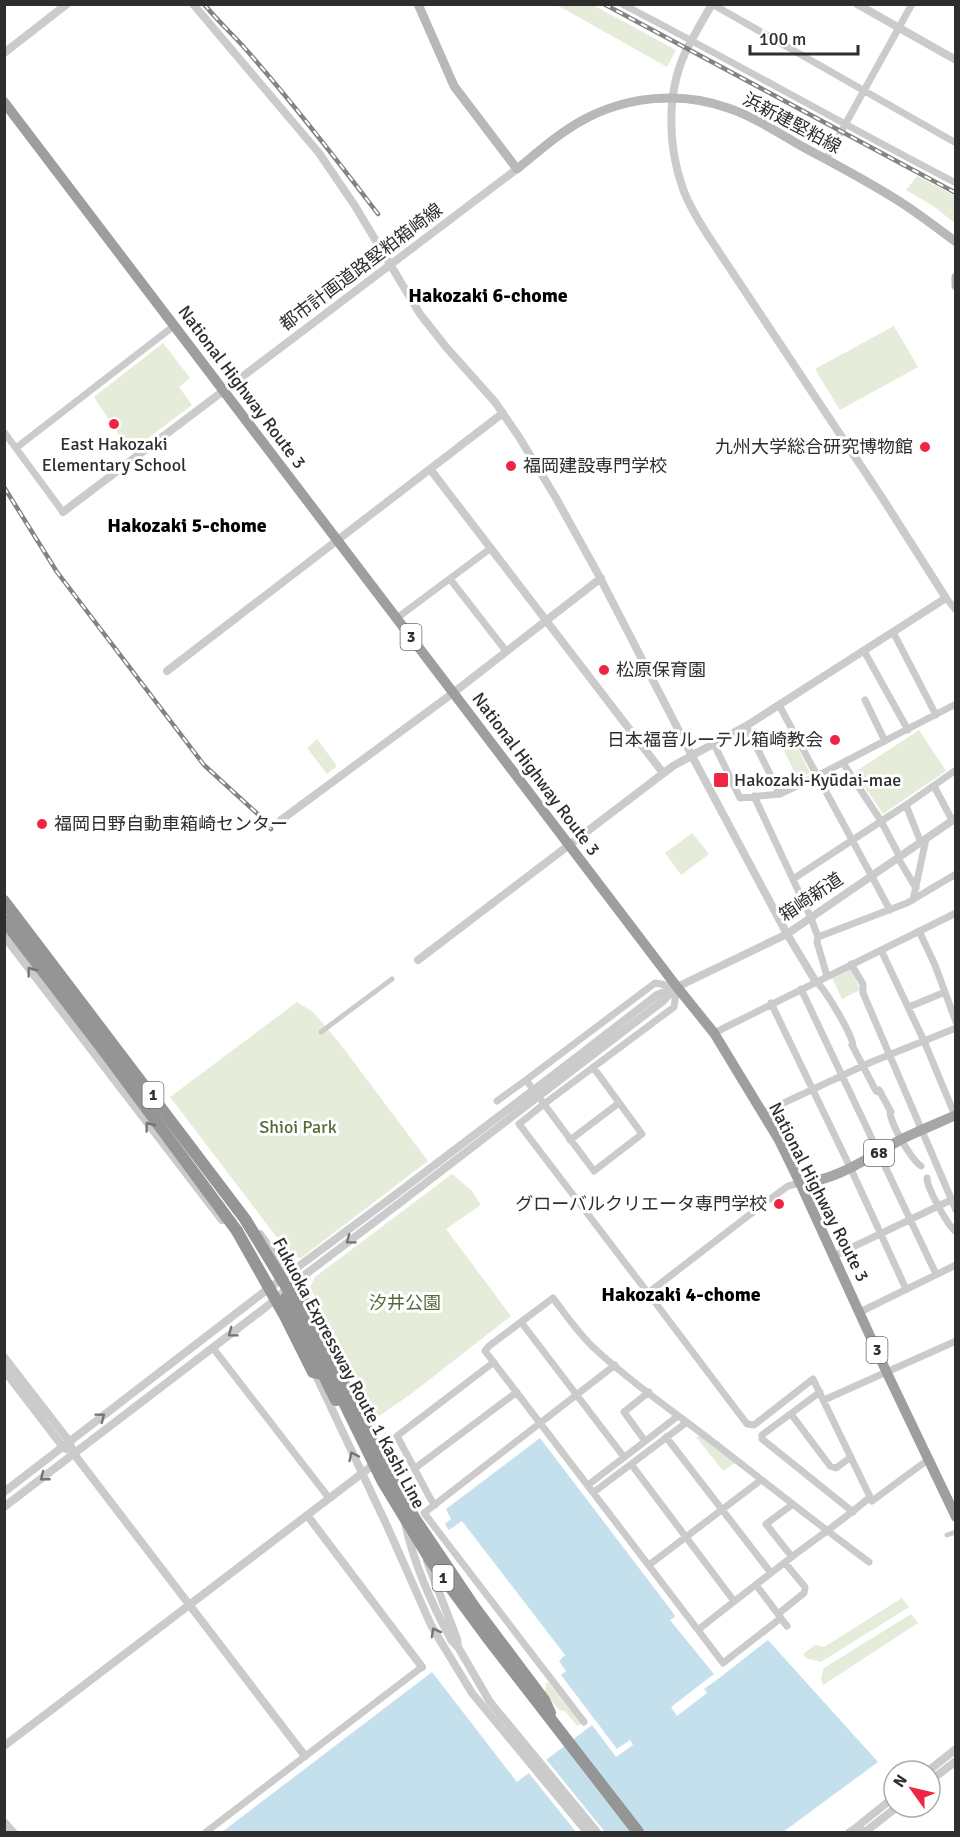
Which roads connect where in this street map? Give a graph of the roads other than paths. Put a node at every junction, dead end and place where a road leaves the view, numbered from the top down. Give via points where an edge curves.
1 (67, 4) edge
2 (193, 4) edge
3 (418, 4) edge
4 (622, 4) edge
5 (712, 4) edge
6 (857, 4) edge
7 (912, 4) edge
8 (899, 28) junction
9 (692, 40) junction
10 (4, 53) edge
11 (956, 60) edge
12 (863, 91) junction
13 (673, 98) junction
14 (4, 102) edge
15 (844, 125) junction
16 (956, 143) edge
17 (826, 159) junction
18 (517, 169) junction
19 (956, 183) edge
20 (956, 242) edge
21 (390, 265) junction
22 (956, 277) edge
23 (956, 286) edge
24 (175, 325) junction
25 (224, 391) junction
26 (503, 413) junction
27 (4, 432) edge
28 (16, 448) junction
29 (430, 469) junction
30 (63, 512) joint
31 (337, 541) junction
32 (491, 548) junction
33 (601, 578) junction
34 (450, 579) junction
35 (946, 598) junction
36 (956, 610) edge
37 (397, 618) junction
38 (546, 620) junction
39 (893, 632) junction
40 (507, 651) junction
41 (864, 651) junction
42 (167, 671) dead end
43 (453, 693) junction
44 (865, 700) dead end
45 (956, 704) edge
46 (779, 705) junction
47 (936, 715) junction
48 (746, 726) junction
49 (908, 730) junction
50 (885, 741) junction
51 (714, 744) junction
52 (692, 756) junction
53 (843, 763) junction
54 (956, 770) edge
55 (663, 773) junction
56 (817, 776) junction
57 (934, 786) junction
58 (780, 794) junction
59 (754, 796) junction
60 (906, 805) junction
61 (954, 819) edge
62 (281, 820) dead end
63 (881, 821) junction
64 (851, 840) junction
65 (923, 841) junction
66 (570, 845) junction
67 (899, 858) junction
68 (956, 874) edge
69 (871, 876) junction
70 (793, 879) junction
71 (916, 888) junction
72 (913, 900) junction
73 (4, 902) edge
74 (890, 910) junction
75 (956, 913) edge
76 (811, 918) junction
77 (4, 920) edge
78 (919, 931) junction
79 (787, 934) junction
80 (4, 936) edge
81 (818, 937) junction
82 (881, 950) junction
83 (418, 960) dead end
84 (852, 964) junction
85 (827, 976) junction
86 (392, 979) dead end
87 (816, 982) junction
88 (676, 987) junction
89 (801, 989) junction
90 (945, 992) junction
91 (771, 1004) junction
92 (909, 1007) junction
93 (956, 1022) edge
94 (956, 1028) edge
95 (321, 1032) dead end
96 (714, 1033) junction
97 (924, 1041) junction
98 (890, 1054) junction
99 (863, 1066) junction
100 (593, 1067) junction
101 (842, 1075) junction
102 (526, 1080) junction
103 (812, 1089) junction
104 (497, 1101) dead end
105 (619, 1103) junction
106 (544, 1104) junction
107 (762, 1113) junction
108 (955, 1116) edge
109 (922, 1130) junction
110 (902, 1139) junction
111 (570, 1140) junction
112 (879, 1153) junction
113 (850, 1167) junction
114 (800, 1183) junction
115 (953, 1199) edge
116 (938, 1205) junction
117 (956, 1210) edge
118 (910, 1220) junction
119 (955, 1232) edge
120 (880, 1233) junction
121 (834, 1256) junction
122 (956, 1265) edge
123 (936, 1274) junction
124 (294, 1283) junction
125 (273, 1288) junction
126 (906, 1289) junction
127 (648, 1293) junction
128 (278, 1297) junction
129 (860, 1312) junction
130 (521, 1322) junction
131 (956, 1341) edge
132 (213, 1348) junction
133 (4, 1357) edge
134 (494, 1362) junction
135 (615, 1365) junction
136 (4, 1370) edge
137 (887, 1373) junction
138 (324, 1374) junction
139 (517, 1392) junction
140 (649, 1392) junction
141 (820, 1392) junction
142 (577, 1395) junction
143 (824, 1400) junction
144 (791, 1414) junction
145 (678, 1416) junction
146 (687, 1422) junction
147 (541, 1423) junction
148 (666, 1437) junction
149 (645, 1441) junction
150 (66, 1444) junction
151 (74, 1454) junction
152 (624, 1457) junction
153 (851, 1457) junction
154 (929, 1459) junction
155 (631, 1464) junction
156 (373, 1465) junction
157 (414, 1469) junction
158 (362, 1474) junction
159 (761, 1480) junction
160 (588, 1485) junction
161 (4, 1492) edge
162 (594, 1492) junction
163 (870, 1497) junction
164 (329, 1498) junction
165 (952, 1501) edge
166 (793, 1504) junction
167 (435, 1505) junction
168 (4, 1507) edge
169 (723, 1510) junction
170 (853, 1512) junction
171 (307, 1515) junction
172 (956, 1517) edge
173 (827, 1531) junction
174 (956, 1532) edge
175 (947, 1535) dead end
176 (687, 1538) junction
177 (792, 1557) junction
178 (869, 1562) dead end
179 (785, 1563) junction
180 (649, 1565) junction
181 (771, 1573) junction
182 (756, 1585) junction
183 (734, 1601) junction
184 (191, 1604) junction
185 (780, 1616) junction
186 (787, 1626) dead end
187 (698, 1630) junction
188 (422, 1666) joint
189 (584, 1722) dead end
190 (557, 1728) junction
191 (4, 1746) edge
192 (956, 1749) edge
193 (306, 1756) junction
194 (942, 1760) edge
195 (956, 1761) edge
196 (942, 1772) edge
197 (882, 1809) edge
198 (882, 1817) edge
199 (4, 1822) edge
200 (862, 1830) edge
201 (13, 1833) edge
202 (206, 1833) edge
203 (587, 1833) edge
204 (597, 1833) edge
205 (632, 1833) edge
206 (638, 1833) edge
207 (849, 1833) edge

1 - 10 street
2 - 21 street via 319,153
3 - 18 main road via 454,86
4 - 9 street
5 - 9 street
5 - 12 street
6 - 8 street
7 - 8 street
8 - 11 street
8 - 12 street
9 - 13 street
9 - 15 street
12 - 15 street
12 - 16 street
13 - 17 main road, 浜新建堅粕線 via 729,108
13 - 18 main road, 浜新建堅粕線 via 642,100 598,113 567,130
13 - 35 street via 677,169 694,212
14 - 24 highway, National Highway Route 3 / 3
15 - 17 street
15 - 19 street
17 - 20 main road, 浜新建堅粕線 via 908,207
18 - 21 street, 都市計画道路堅粕箱崎線
21 - 25 street, 都市計画道路堅粕箱崎線
21 - 26 street via 429,326
22 - 23 main road
24 - 25 highway, National Highway Route 3 / 3
24 - 28 street
25 - 30 street, 都市計画道路堅粕箱崎線
25 - 31 highway, National Highway Route 3 / 3
26 - 29 street
26 - 33 street
27 - 28 street
28 - 30 street
29 - 31 street
29 - 32 street
31 - 37 highway, National Highway Route 3 / 3
31 - 42 street
32 - 34 street
32 - 38 street
33 - 38 street
33 - 52 street
34 - 37 street
34 - 40 street
35 - 36 street
35 - 39 street
37 - 43 highway, National Highway Route 3 / 3
38 - 40 street
38 - 55 street
39 - 41 street
39 - 47 street
40 - 43 street
41 - 46 street
41 - 49 street
43 - 62 street
43 - 66 highway, National Highway Route 3 / 3
44 - 50 street
45 - 47 street
46 - 48 street
46 - 56 street
47 - 49 street
48 - 51 street
48 - 58 street
49 - 50 street
50 - 53 street
51 - 52 street
51 - 59 street via 740,798
52 - 55 street
52 - 79 street
53 - 56 street
53 - 63 street
54 - 57 street
55 - 66 street
56 - 58 street
56 - 64 street
57 - 60 street
57 - 61 street
58 - 59 street
59 - 70 street
60 - 63 street
60 - 65 street
61 - 65 street, 箱崎新道
63 - 64 street
63 - 67 street
64 - 69 street
64 - 70 street
65 - 67 street, 箱崎新道
65 - 71 street
66 - 83 street
66 - 88 highway, National Highway Route 3 / 3
67 - 69 street, 箱崎新道
67 - 71 street
68 - 72 street
69 - 74 street
69 - 76 street, 箱崎新道
70 - 76 street
71 - 72 street
72 - 74 street
73 - 124 street via 216,1174
73 - 138 highway, Fukuoka Expressway Route 1 Kashi Line / 1, bridge via 219,1187 268,1267
73 - 190 highway, Fukuoka Expressway Route 1 Kashi Line / 1, bridge via 245,1219 292,1296 407,1523 463,1605
74 - 81 street
75 - 78 street
76 - 79 street, 箱崎新道
76 - 81 street
77 - 138 highway, bridge via 237,1232 313,1371
78 - 82 street
78 - 90 street
79 - 87 street
79 - 88 street, 箱崎新道
125 -> 80 street
81 - 85 street
82 - 84 street
82 - 92 street
84 - 85 street
84 - 98 street
85 - 87 street
86 - 95 street
87 - 89 street
87 - 99 street via 849,1032
88 - 96 highway, National Highway Route 3 / 3
88 - 100 street via 674,1007
88 - 102 street via 655,983
88 - 124 street, 箱崎新道, bridge via 657,995
89 - 91 street
89 - 101 street
90 - 92 street
90 - 93 street
91 - 96 street
91 - 103 street
92 - 97 street
94 - 97 street
96 - 107 highway, National Highway Route 3 / 3
97 - 98 street
97 - 108 street
98 - 99 street
98 - 109 street
99 - 101 street
99 - 110 street via 895,1119
100 - 105 street
100 - 106 street
101 - 103 street
101 - 112 street
102 - 104 street
102 - 106 street
103 - 107 street
103 - 113 street
105 - 111 street
105 - 111 street via 642,1134 594,1172
106 - 111 street
106 - 127 street via 519,1124
107 - 114 highway, National Highway Route 3 / 3
108 - 109 main road, 68
109 - 110 main road, 68
109 - 115 street
110 - 112 main road, 68
110 - 116 street via 921,1166
112 - 113 main road, 68
112 - 118 street
113 - 114 main road, 68 via 815,1182
113 - 120 street
114 - 121 highway, National Highway Route 3 / 3
114 - 127 street via 770,1199
115 - 116 street
115 - 117 street
116 - 118 street
116 - 119 street
118 - 120 street
118 - 123 street
120 - 121 street
120 - 126 street
121 - 129 highway, National Highway Route 3 / 3
122 - 123 street
123 - 126 street
124 - 125 street
124 - 128 street
124 - 156 street via 305,1325
124 - 190 highway, bridge via 415,1519 544,1700
125 - 128 street
150 -> 125 street
126 - 129 street
127 - 141 street via 747,1424 754,1425 813,1379
128 -> 132 street
158 -> 128 street
129 - 137 highway, National Highway Route 3 / 3
130 - 134 street via 485,1351
130 - 135 street via 553,1298 576,1329
130 - 142 street
131 - 137 street
132 - 151 street
132 - 164 street
133 - 150 street
134 - 139 street
134 - 157 street via 397,1436
135 - 140 street
135 - 142 street
136 - 150 street
137 - 143 street
137 - 154 highway, National Highway Route 3 / 3
138 - 205 highway, Fukuoka Expressway Route 1 Kashi Line / 1 via 369,1469 432,1573
139 - 147 street
139 - 157 street
140 - 145 street
140 - 149 street via 624,1412
141 - 143 street
141 - 144 street
142 - 147 street
142 - 152 street
143 - 153 street
144 - 153 street via 830,1466 836,1468
144 - 170 street via 762,1435 762,1439
145 - 146 street
145 - 149 street
146 - 148 street
146 - 159 street
147 - 160 street
147 - 167 street
148 - 155 street
148 - 169 street
149 - 152 street
150 - 151 street
150 - 161 street
151 -> 168 street
151 - 184 street
152 - 160 street
153 - 163 street
154 - 163 street via 872,1502
154 - 165 highway, National Highway Route 3 / 3
155 - 162 street
155 - 176 street
156 - 158 street
156 - 204 street via 404,1518 408,1538 452,1641 490,1702
157 - 167 street
158 - 164 street
203 -> 158 street via 465,1683 431,1625
159 - 166 street
159 - 169 street
160 - 162 street
162 - 180 street
163 - 170 street
164 - 171 street
165 - 172 highway, National Highway Route 3 / 3
166 - 173 street
166 - 177 street via 766,1524
167 - 189 street via 424,1513
169 - 176 street
169 - 181 street
170 - 173 street
171 - 184 street
171 - 188 street
173 - 177 street
173 - 178 street
174 - 175 street
176 - 180 street
176 - 183 street
177 - 179 street
179 - 181 street
179 - 185 street via 805,1587 804,1593
180 - 187 street
181 - 182 street
182 - 183 street
182 - 185 street
183 - 187 street
184 - 191 street
184 - 193 street
185 - 186 street
185 - 187 street via 723,1664
188 - 193 street
190 - 206 highway, Fukuoka Expressway Route 1 Kashi Line / 1, bridge
192 - 194 street
193 - 202 street
195 - 196 street
197 - 200 street
198 - 200 street
199 - 201 street
200 - 207 street

